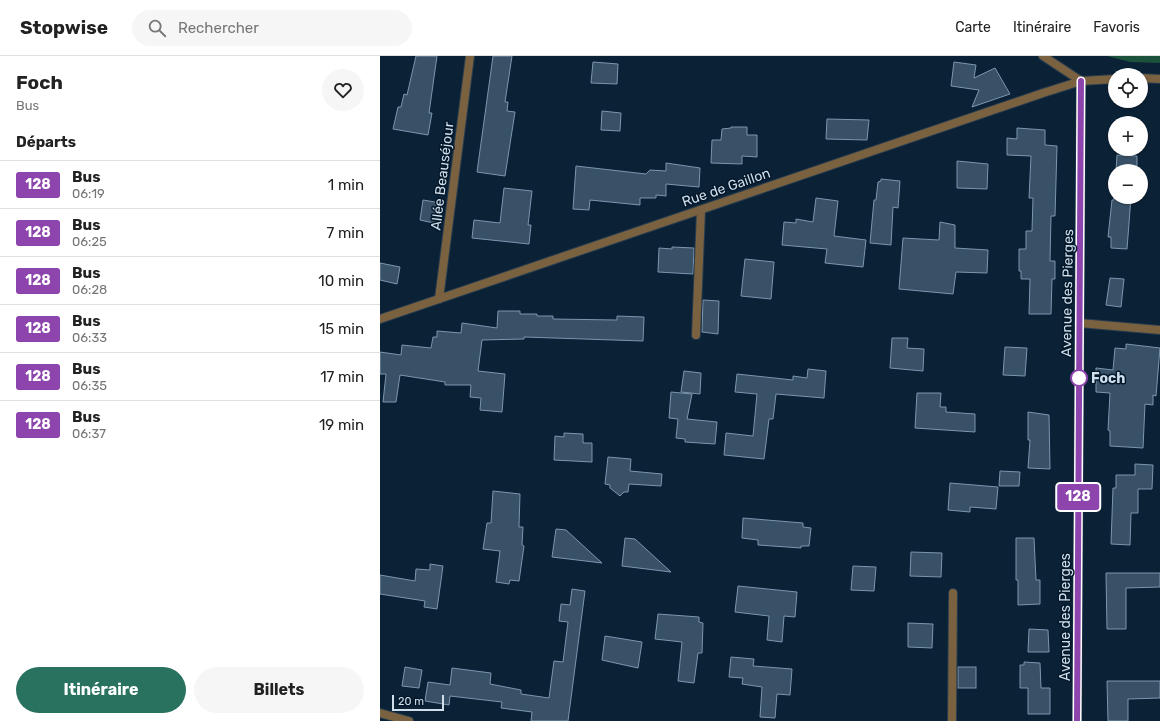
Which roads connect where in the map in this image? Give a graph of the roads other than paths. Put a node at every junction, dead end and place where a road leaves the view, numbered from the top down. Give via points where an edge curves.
1 (470, 56) edge
2 (1043, 56) edge
3 (1148, 78) edge
4 (1108, 79) edge
5 (1160, 79) edge
6 (1081, 81) junction
7 (701, 210) junction
8 (439, 299) junction
9 (380, 319) edge
10 (1079, 323) junction
11 (1160, 330) edge
12 (696, 335) dead end
13 (953, 593) dead end
14 (380, 713) edge
15 (408, 721) edge
16 (952, 721) edge
17 (1077, 721) edge

1 - 8 street, Allée Beauséjour
2 - 6 street
3 - 5 street
4 - 6 street, Rue de Gaillon
6 - 7 street, Rue de Gaillon
6 - 10 street, Avenue des Pierges
7 - 8 street, Rue de Gaillon
7 - 12 street
8 - 9 street, Rue de Gaillon
10 - 11 street
10 - 17 street, Avenue des Pierges
13 - 16 street
14 - 15 street

